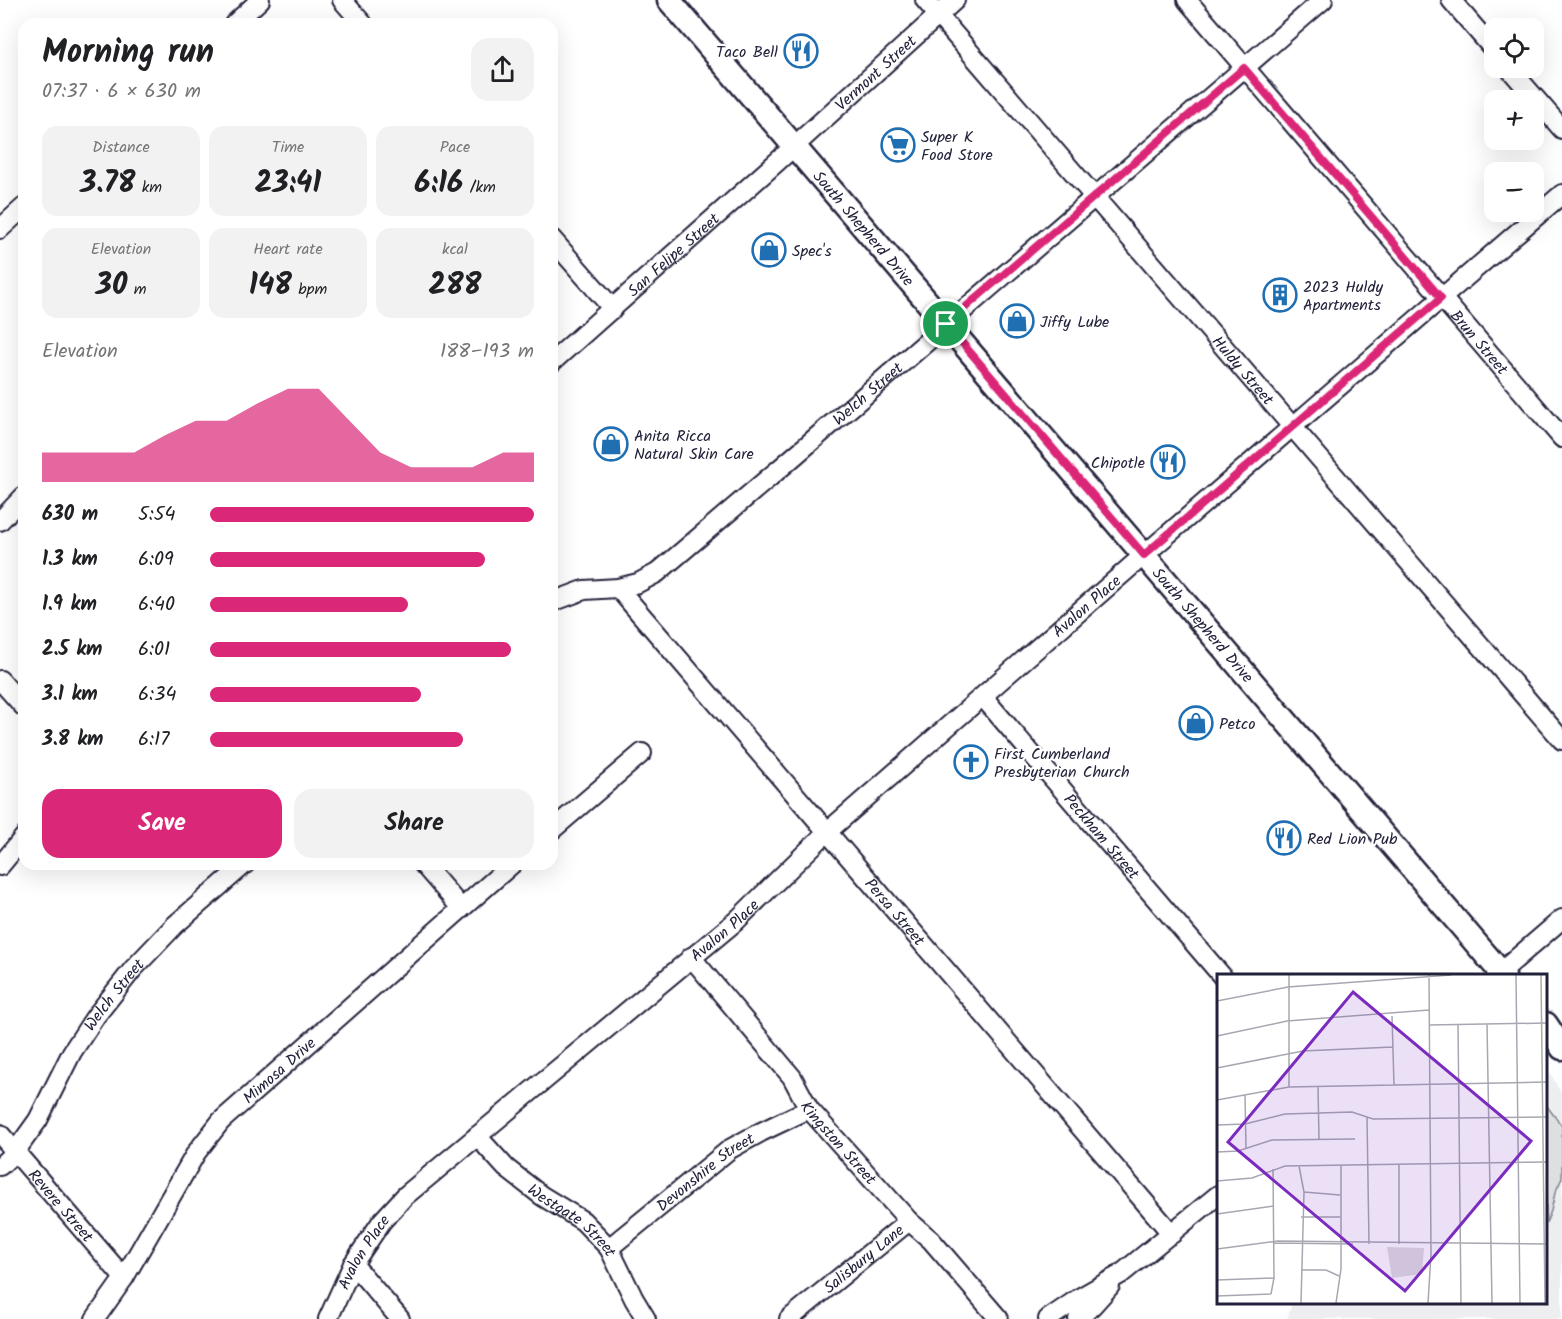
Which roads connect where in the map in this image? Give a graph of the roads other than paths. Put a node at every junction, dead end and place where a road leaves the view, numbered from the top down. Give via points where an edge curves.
1 (260, 0) edge
2 (342, 0) edge
3 (669, 0) edge
4 (925, 0) edge
5 (955, 0) edge
6 (1187, 0) edge
7 (1323, 0) edge
8 (1451, 0) edge
9 (938, 15) junction
10 (240, 18) edge
11 (358, 18) edge
12 (1484, 38) edge
13 (1244, 68) junction
14 (1518, 78) edge
15 (1562, 129) edge
16 (794, 146) junction
17 (1562, 195) edge
18 (1094, 197) junction
19 (18, 212) edge
20 (0, 229) edge
21 (558, 246) edge
22 (1441, 298) junction
23 (613, 309) junction
24 (946, 324) junction
25 (558, 357) edge
26 (1292, 427) junction
27 (1562, 438) edge
28 (18, 502) edge
29 (0, 521) edge
30 (1144, 555) junction
31 (618, 588) junction
32 (558, 600) edge
33 (0, 680) edge
34 (983, 697) junction
35 (18, 700) edge
36 (1562, 740) edge
37 (642, 753) dead end
38 (558, 825) edge
39 (827, 831) junction
40 (18, 844) edge
41 (0, 866) edge
42 (238, 870) edge
43 (428, 870) edge
44 (505, 870) edge
45 (461, 908) junction
46 (1562, 920) edge
47 (691, 957) junction
48 (1221, 974) edge
49 (1500, 974) edge
50 (1547, 1027) edge
51 (1562, 1048) edge
52 (809, 1109) junction
53 (0, 1134) edge
54 (477, 1136) junction
55 (15, 1152) junction
56 (0, 1166) edge
57 (1217, 1196) edge
58 (909, 1221) junction
59 (1172, 1234) junction
60 (609, 1248) junction
61 (353, 1264) junction
62 (1121, 1274) junction
63 (124, 1278) junction
64 (95, 1319) edge
65 (328, 1319) edge
66 (400, 1319) edge
67 (646, 1319) edge
68 (789, 1319) edge
69 (999, 1319) edge
70 (1048, 1319) edge
71 (1077, 1319) edge

1 - 10 street
2 - 11 street
3 - 16 main road, South Shepherd Drive
4 - 9 street, Huldy Street
5 - 9 street, Vermont Street
6 - 13 street, Brun Street
7 - 13 street, Welch Street
8 - 12 street
9 - 16 street, Vermont Street
9 - 18 street, Huldy Street
13 - 18 street, Welch Street
13 - 22 street, Brun Street
14 - 15 street
16 - 23 street, San Felipe Street
16 - 24 main road, South Shepherd Drive
17 - 22 street, Avalon Place
18 - 24 street, Welch Street
18 - 26 street, Huldy Street
19 - 20 street
21 - 23 street
22 - 26 street, Avalon Place
22 - 27 street, Brun Street
23 - 25 street, San Felipe Street
24 - 30 main road, South Shepherd Drive
24 - 31 street, Welch Street via 657,573
26 - 30 street, Avalon Place
26 - 36 street, Huldy Street
28 - 29 street
30 - 34 street, Avalon Place
30 - 49 main road, South Shepherd Drive
31 - 32 street, Welch Street via 584,590
31 - 39 street, Persa Street
33 - 35 street
34 - 39 street, Avalon Place
34 - 48 street, Peckham Street
37 - 38 street
39 - 47 street, Avalon Place via 735,921
39 - 59 street, Persa Street
40 - 41 street
42 - 55 street, Welch Street via 175,925 95,1017 72,1052 38,1120
43 - 45 street
44 - 45 street, Mimosa Drive
45 - 63 street, Mimosa Drive via 221,1120 196,1153
46 - 49 street
47 - 52 street, Kingston Street via 792,1077
47 - 54 street, Avalon Place
50 - 51 main road
52 - 58 street, Kingston Street
52 - 60 street, Devonshire Street via 730,1149
53 - 55 street, Revere Street
54 - 60 street, Westgate Street via 506,1168 583,1221
54 - 61 street, Avalon Place via 405,1196 382,1221
55 - 56 street, Welch Street
55 - 63 street, Revere Street
57 - 59 street
58 - 68 street, Salisbury Lane
58 - 69 street, Kingston Street via 931,1240
59 - 62 street
60 - 67 street, Westgate Street
61 - 65 street, Avalon Place
61 - 66 street
62 - 70 street
62 - 71 street
63 - 64 street, Mimosa Drive

